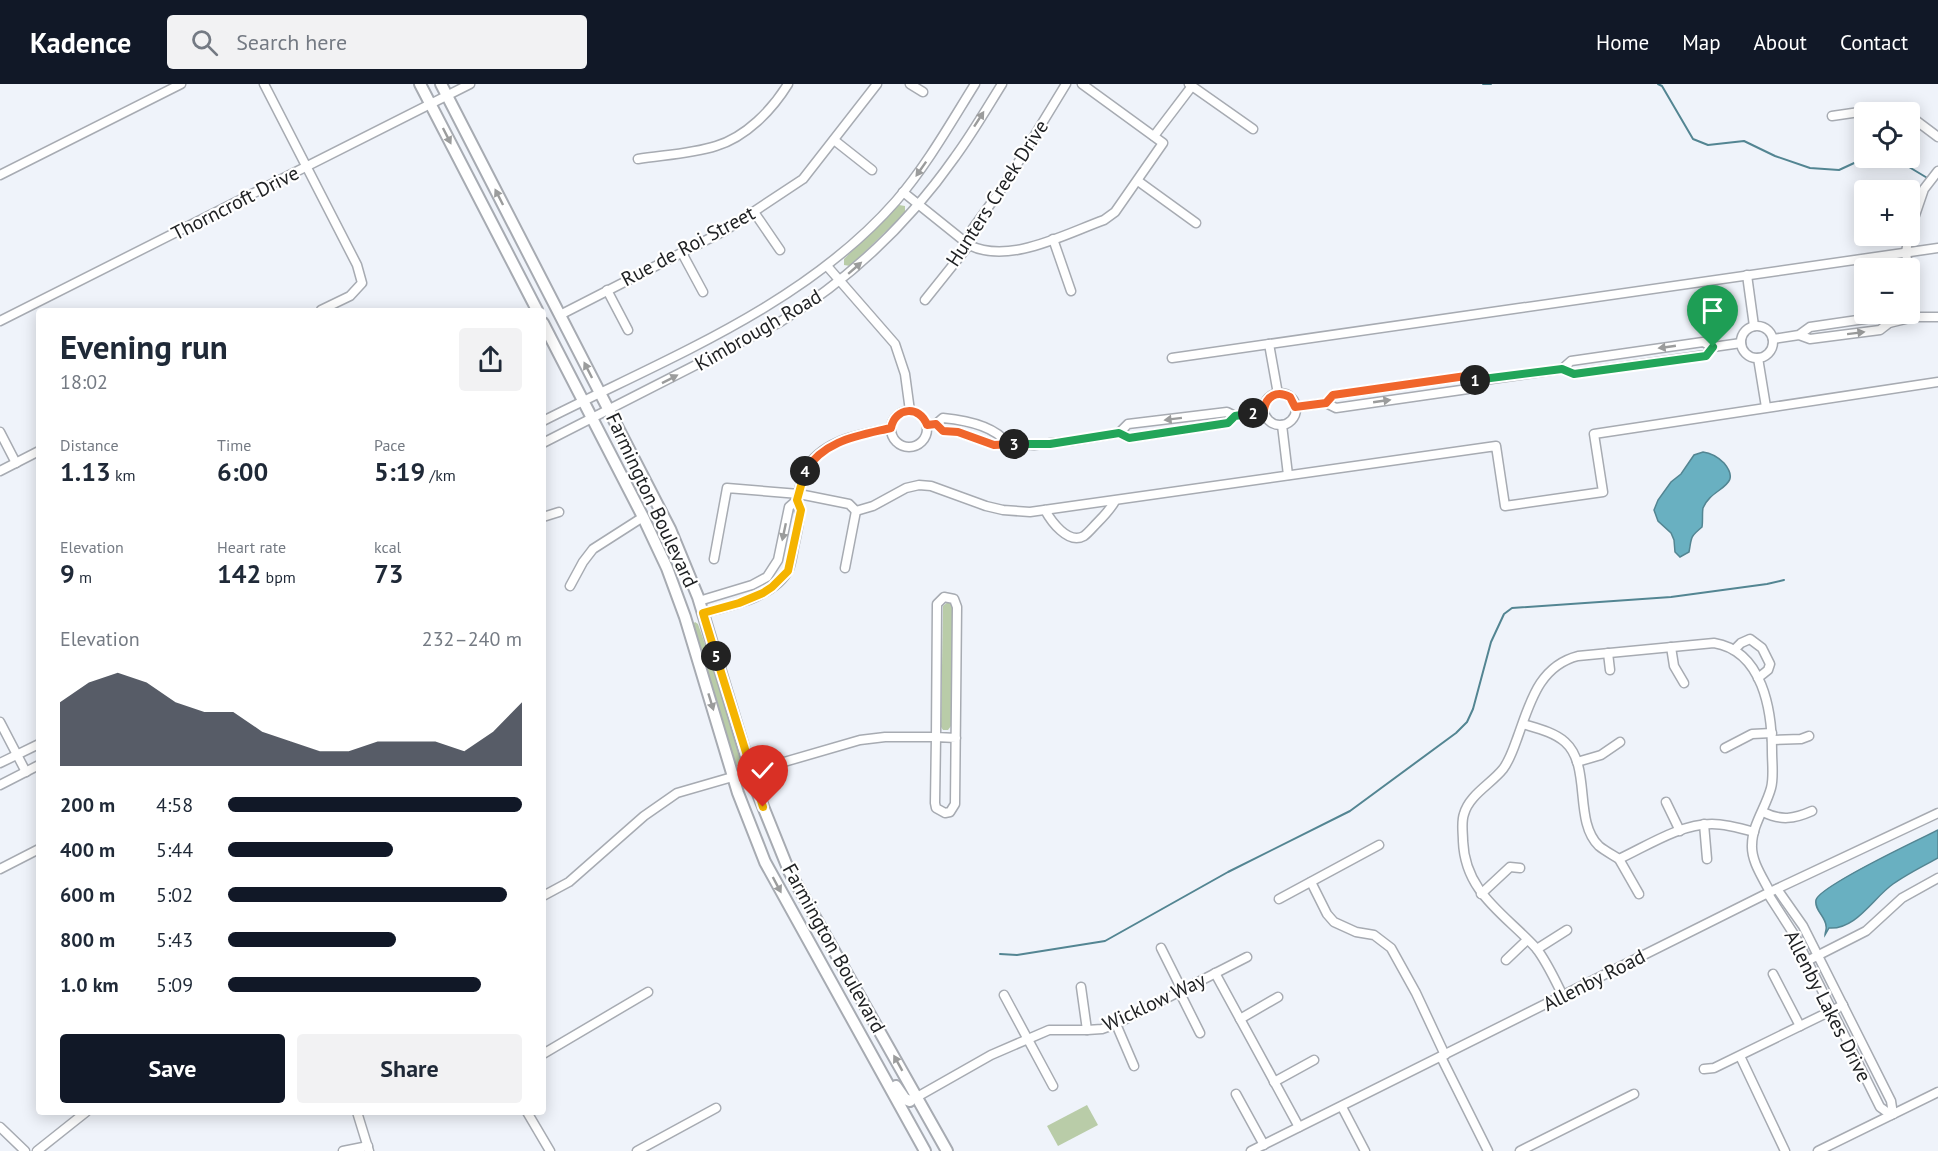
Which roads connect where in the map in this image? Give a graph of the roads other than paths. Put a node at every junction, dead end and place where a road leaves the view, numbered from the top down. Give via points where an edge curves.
1 (180, 84) edge
2 (264, 84) edge
3 (420, 84) edge
4 (441, 84) edge
5 (470, 84) edge
6 (788, 84) edge
7 (877, 84) edge
8 (910, 84) edge
9 (975, 84) edge
10 (1002, 84) edge
11 (1066, 84) edge
12 (1082, 84) edge
13 (1190, 85) edge
14 (923, 92) dead end
15 (447, 96) junction
16 (430, 104) junction
17 (1854, 113) edge
18 (1832, 116) dead end
19 (1920, 123) edge
20 (1253, 129) dead end
21 (1154, 136) junction
22 (1938, 136) edge
23 (834, 140) junction
24 (638, 159) dead end
25 (306, 167) junction
26 (872, 170) dead end
27 (0, 175) edge
28 (1932, 177) edge
29 (1138, 181) junction
30 (903, 192) junction
31 (918, 205) junction
32 (1920, 206) edge
33 (754, 212) junction
34 (1196, 223) dead end
35 (1053, 239) junction
36 (969, 245) junction
37 (1906, 246) edge
38 (1938, 248) edge
39 (780, 250) dead end
40 (1905, 252) junction
41 (682, 253) junction
42 (1906, 258) edge
43 (827, 266) junction
44 (1747, 275) junction
45 (840, 281) junction
46 (607, 290) junction
47 (1071, 291) dead end
48 (703, 292) dead end
49 (924, 300) dead end
50 (325, 308) edge
51 (536, 308) edge
52 (560, 315) junction
53 (1920, 316) edge
54 (1938, 317) edge
55 (0, 321) edge
56 (1854, 321) edge
57 (1888, 324) edge
58 (1754, 326) junction
59 (546, 329) edge
60 (628, 330) dead end
61 (1799, 335) junction
62 (1773, 339) junction
63 (1741, 343) junction
64 (1269, 344) junction
65 (1713, 347) junction
66 (1172, 358) dead end
67 (1758, 358) junction
68 (1562, 369) junction
69 (1477, 381) junction
70 (1938, 382) edge
71 (600, 393) junction
72 (1278, 394) junction
73 (582, 401) junction
74 (1326, 403) junction
75 (1295, 407) junction
76 (1766, 407) junction
77 (609, 410) junction
78 (1264, 410) junction
79 (910, 411) junction
80 (1235, 416) junction
81 (592, 418) junction
82 (546, 420) edge
83 (963, 421) junction
84 (932, 425) junction
85 (1282, 425) junction
86 (891, 428) junction
87 (0, 432) edge
88 (959, 433) junction
89 (1119, 433) junction
90 (546, 441) edge
91 (1007, 443) junction
92 (36, 453) edge
93 (16, 463) junction
94 (0, 471) edge
95 (1288, 475) junction
96 (798, 497) junction
97 (1115, 501) junction
98 (1045, 510) junction
99 (856, 511) junction
100 (559, 512) dead end
101 (546, 516) edge
102 (643, 517) junction
103 (714, 559) dead end
104 (845, 568) dead end
105 (570, 586) dead end
106 (699, 601) junction
107 (693, 615) junction
108 (1671, 647) junction
109 (1734, 650) junction
110 (1608, 653) junction
111 (1610, 670) dead end
112 (1758, 678) junction
113 (1684, 683) dead end
114 (0, 722) edge
115 (1523, 723) junction
116 (1809, 735) dead end
117 (936, 737) junction
118 (1772, 737) junction
119 (956, 738) junction
120 (1620, 742) dead end
121 (36, 745) edge
122 (1725, 748) dead end
123 (17, 754) junction
124 (1577, 762) junction
125 (0, 763) edge
126 (36, 767) edge
127 (751, 771) junction
128 (26, 772) junction
129 (733, 776) junction
130 (0, 785) edge
131 (1666, 802) dead end
132 (1812, 811) dead end
133 (1763, 812) junction
134 (1938, 813) edge
135 (1704, 824) junction
136 (1680, 831) junction
137 (1754, 832) junction
138 (1380, 845) dead end
139 (36, 851) edge
140 (1619, 859) junction
141 (1707, 859) dead end
142 (1520, 868) dead end
143 (0, 869) edge
144 (1938, 878) edge
145 (1311, 882) junction
146 (1772, 892) junction
147 (546, 894) edge
148 (1481, 894) junction
149 (1639, 894) dead end
150 (1279, 899) dead end
151 (1567, 930) dead end
152 (1527, 940) junction
153 (1161, 948) dead end
154 (1537, 950) junction
155 (1818, 955) junction
156 (1247, 957) dead end
157 (1506, 960) dead end
158 (1807, 961) junction
159 (1215, 973) junction
160 (1773, 974) dead end
161 (1081, 987) dead end
162 (1180, 991) junction
163 (648, 992) dead end
164 (1004, 996) dead end
165 (1563, 996) junction
166 (1278, 997) dead end
167 (1843, 1005) junction
168 (1832, 1010) junction
169 (1240, 1019) junction
170 (1116, 1024) junction
171 (1800, 1026) junction
172 (1087, 1030) junction
173 (1200, 1033) dead end
174 (1028, 1039) junction
175 (546, 1052) edge
176 (1443, 1056) junction
177 (1740, 1056) junction
178 (1314, 1060) dead end
179 (1134, 1066) dead end
180 (1704, 1069) dead end
181 (1274, 1082) junction
182 (1053, 1086) dead end
183 (1938, 1092) edge
184 (1236, 1094) dead end
185 (1634, 1094) dead end
186 (909, 1101) junction
187 (1342, 1107) junction
188 (716, 1108) dead end
189 (1892, 1114) junction
190 (82, 1115) edge
191 (358, 1115) edge
192 (529, 1115) edge
193 (0, 1127) edge
194 (1299, 1127) junction
195 (1262, 1147) edge
196 (369, 1149) edge
197 (25, 1151) edge
198 (38, 1151) edge
199 (344, 1151) edge
200 (550, 1151) edge
201 (637, 1151) edge
202 (925, 1151) edge
203 (947, 1151) edge
204 (1251, 1151) edge
205 (1365, 1151) edge
206 (1488, 1151) edge
207 (1520, 1151) edge
208 (1785, 1151) edge
209 (1818, 1151) edge

1 - 27 street
2 - 25 street
3 - 16 main road
4 - 15 main road, Farmington Boulevard
5 - 15 street, Thorncroft Drive
6 - 24 street via 761,118 717,146
7 - 23 street, Rue de Roi Street
8 - 14 street
9 -> 30 street, Kimbrough Road
31 -> 10 street, Kimbrough Road via 955,157
11 - 36 street, Hunters Creek Drive via 1005,184 970,231
12 - 21 street
13 - 20 street
13 - 21 street
15 - 16 street, Thorncroft Drive
52 -> 15 main road, Farmington Boulevard
16 - 25 street, Thorncroft Drive
16 -> 51 main road
17 - 18 street
19 - 22 street
21 - 29 street via 1163,142
23 - 26 street
23 - 33 street, Rue de Roi Street via 803,179
25 - 50 street via 357,265 362,283 350,296
25 - 55 street, Thorncroft Drive
28 - 32 street
29 - 34 street
29 - 35 street via 1115,212 1104,220
30 - 31 street
30 - 43 street, Kimbrough Road
31 - 36 street
45 -> 31 street, Kimbrough Road
33 - 39 street
33 - 41 street, Rue de Roi Street
35 - 36 street via 1014,252 979,250
35 - 47 street
36 - 49 street, Hunters Creek Drive
37 - 40 street
38 - 40 street
40 - 42 street
40 - 44 street
41 - 46 street, Rue de Roi Street
41 - 48 street
43 - 45 street
43 - 71 street, Kimbrough Road via 774,302
44 - 58 street
44 - 64 street
77 -> 45 street, Kimbrough Road via 780,322
45 - 79 street via 895,344 905,374
46 - 52 street, Rue de Roi Street
46 - 60 street
71 -> 52 main road, Farmington Boulevard
53 - 54 street
56 - 61 street via 1810,327
61 -> 57 street via 1810,339 1880,330
58 - 62 street via 1768,330
58 - 63 street via 1744,332
59 - 73 main road, Farmington Boulevard
61 - 62 street
62 - 67 street via 1768,354
63 - 65 street
63 - 67 street via 1747,355
64 - 66 street
64 - 72 street
65 -> 68 street via 1703,342 1571,361
65 - 68 street via 1706,356 1574,374
67 - 76 street
68 - 69 street
74 -> 69 street via 1336,408 1468,389
69 - 74 street via 1466,376 1333,395
70 - 76 street
71 - 73 street, Kimbrough Road
71 - 77 main road, Farmington Boulevard
72 - 75 street via 1290,397
72 - 78 street via 1267,400
73 - 81 main road, Farmington Boulevard
73 - 82 street, Kimbrough Road
74 - 75 street
75 - 85 street via 1291,420
76 - 95 street via 1594,434 1602,492 1505,506 1496,446
77 - 81 street, Kimbrough Road
77 - 106 main road, Farmington Boulevard via 670,529
78 - 80 street
78 - 85 street via 1272,423
79 - 84 street via 922,415
79 - 86 street via 899,413
80 - 89 street via 1228,423 1129,438
80 -> 89 street via 1227,412 1128,424
81 - 90 street, Kimbrough Road
81 - 102 main road, Farmington Boulevard
83 - 84 street via 943,418
83 - 88 street
83 - 91 street via 1000,434
84 - 86 street via 921,443 910,448 898,444
84 - 88 street
85 - 95 street
86 - 96 street via 842,440 825,449 805,470
87 - 93 street
88 - 91 street via 994,445
89 - 91 street via 1050,444
92 - 93 street
93 - 94 street
95 - 97 street
96 - 99 street via 849,504
96 - 103 street via 727,488
96 -> 106 street via 789,507 778,560 767,577 760,583
96 - 107 street via 801,510 791,563 783,577 752,599
97 - 98 street
97 - 98 street via 1083,537 1076,538 1050,520
98 - 99 street via 1003,510 919,485
99 - 104 street
100 - 101 street
102 - 105 street via 594,549
102 - 107 main road, Farmington Boulevard
106 - 107 main road, Farmington Boulevard
107 - 127 main road, Farmington Boulevard via 726,689
107 -> 129 main road, Farmington Boulevard
108 - 109 street via 1715,643
108 - 110 street
108 - 113 street via 1674,666
109 - 112 street
109 - 112 street via 1750,639 1762,648 1770,664
110 - 111 street
110 - 115 street via 1571,658 1550,670 1535,690
112 - 118 street via 1767,700
114 - 123 street
115 - 124 street via 1560,738
115 - 148 street via 1504,767 1464,814 1464,855
116 - 118 street via 1801,739
117 - 119 street
117 - 119 street via 934,803 945,813 955,804
117 - 119 street via 937,604 947,597 954,599 957,607
117 - 127 street via 860,740
118 - 122 street via 1752,734
118 - 133 street via 1773,779
120 - 124 street via 1601,755
121 - 123 street
123 - 125 street
123 - 128 street
124 - 140 street via 1590,832 1599,846
126 - 128 street
127 - 129 street
186 -> 127 main road, Farmington Boulevard via 789,871
128 - 130 street
129 - 147 street via 676,793 569,882
129 -> 186 main road, Farmington Boulevard via 765,862 858,1032
131 - 136 street
132 - 133 street via 1783,819
133 - 137 street
134 - 146 street, Allenby Road
135 - 136 street
135 - 137 street
135 - 141 street
136 - 140 street
137 - 146 street via 1754,857
138 - 145 street
139 - 143 street
140 - 149 street
142 - 148 street via 1510,867
144 - 155 street via 1902,898 1866,931
145 - 150 street
145 - 176 street via 1334,922 1374,935 1391,948 1416,993
146 - 155 street, Allenby Lakes Drive via 1803,926
146 - 158 street, Allenby Lakes Drive
146 - 165 street, Allenby Road
148 - 152 street
151 - 154 street
152 - 154 street
152 - 157 street
153 - 162 street
154 - 165 street
155 - 158 street
155 - 167 street, Allenby Lakes Drive
156 - 159 street, Wicklow Way
158 - 168 street, Allenby Lakes Drive
159 - 162 street, Wicklow Way
159 - 169 street
160 - 171 street
161 - 172 street
162 - 170 street, Wicklow Way
162 - 173 street
163 - 175 street
164 - 174 street
165 - 176 street, Allenby Road
166 - 169 street
167 - 168 street
167 - 189 street, Allenby Lakes Drive via 1891,1101
168 - 171 street
168 - 189 street, Allenby Lakes Drive via 1880,1107
169 - 181 street
170 - 172 street, Wicklow Way
170 - 179 street
171 - 177 street
172 - 174 street, Wicklow Way via 1049,1030
174 - 182 street
174 - 186 street, Wicklow Way
176 - 187 street, Allenby Road
176 - 206 street
177 - 180 street
177 - 208 street
178 - 181 street
181 - 194 street
183 - 189 street
184 - 195 street
185 - 207 street
186 - 202 main road, Farmington Boulevard
186 - 203 main road, Farmington Boulevard
187 - 194 street, Allenby Road
187 - 205 street
188 - 201 street
189 - 209 street
190 - 198 street
191 - 196 street
192 - 200 street
193 - 197 street
194 - 195 street, Allenby Road
195 - 204 street, Allenby Road
196 - 199 street

